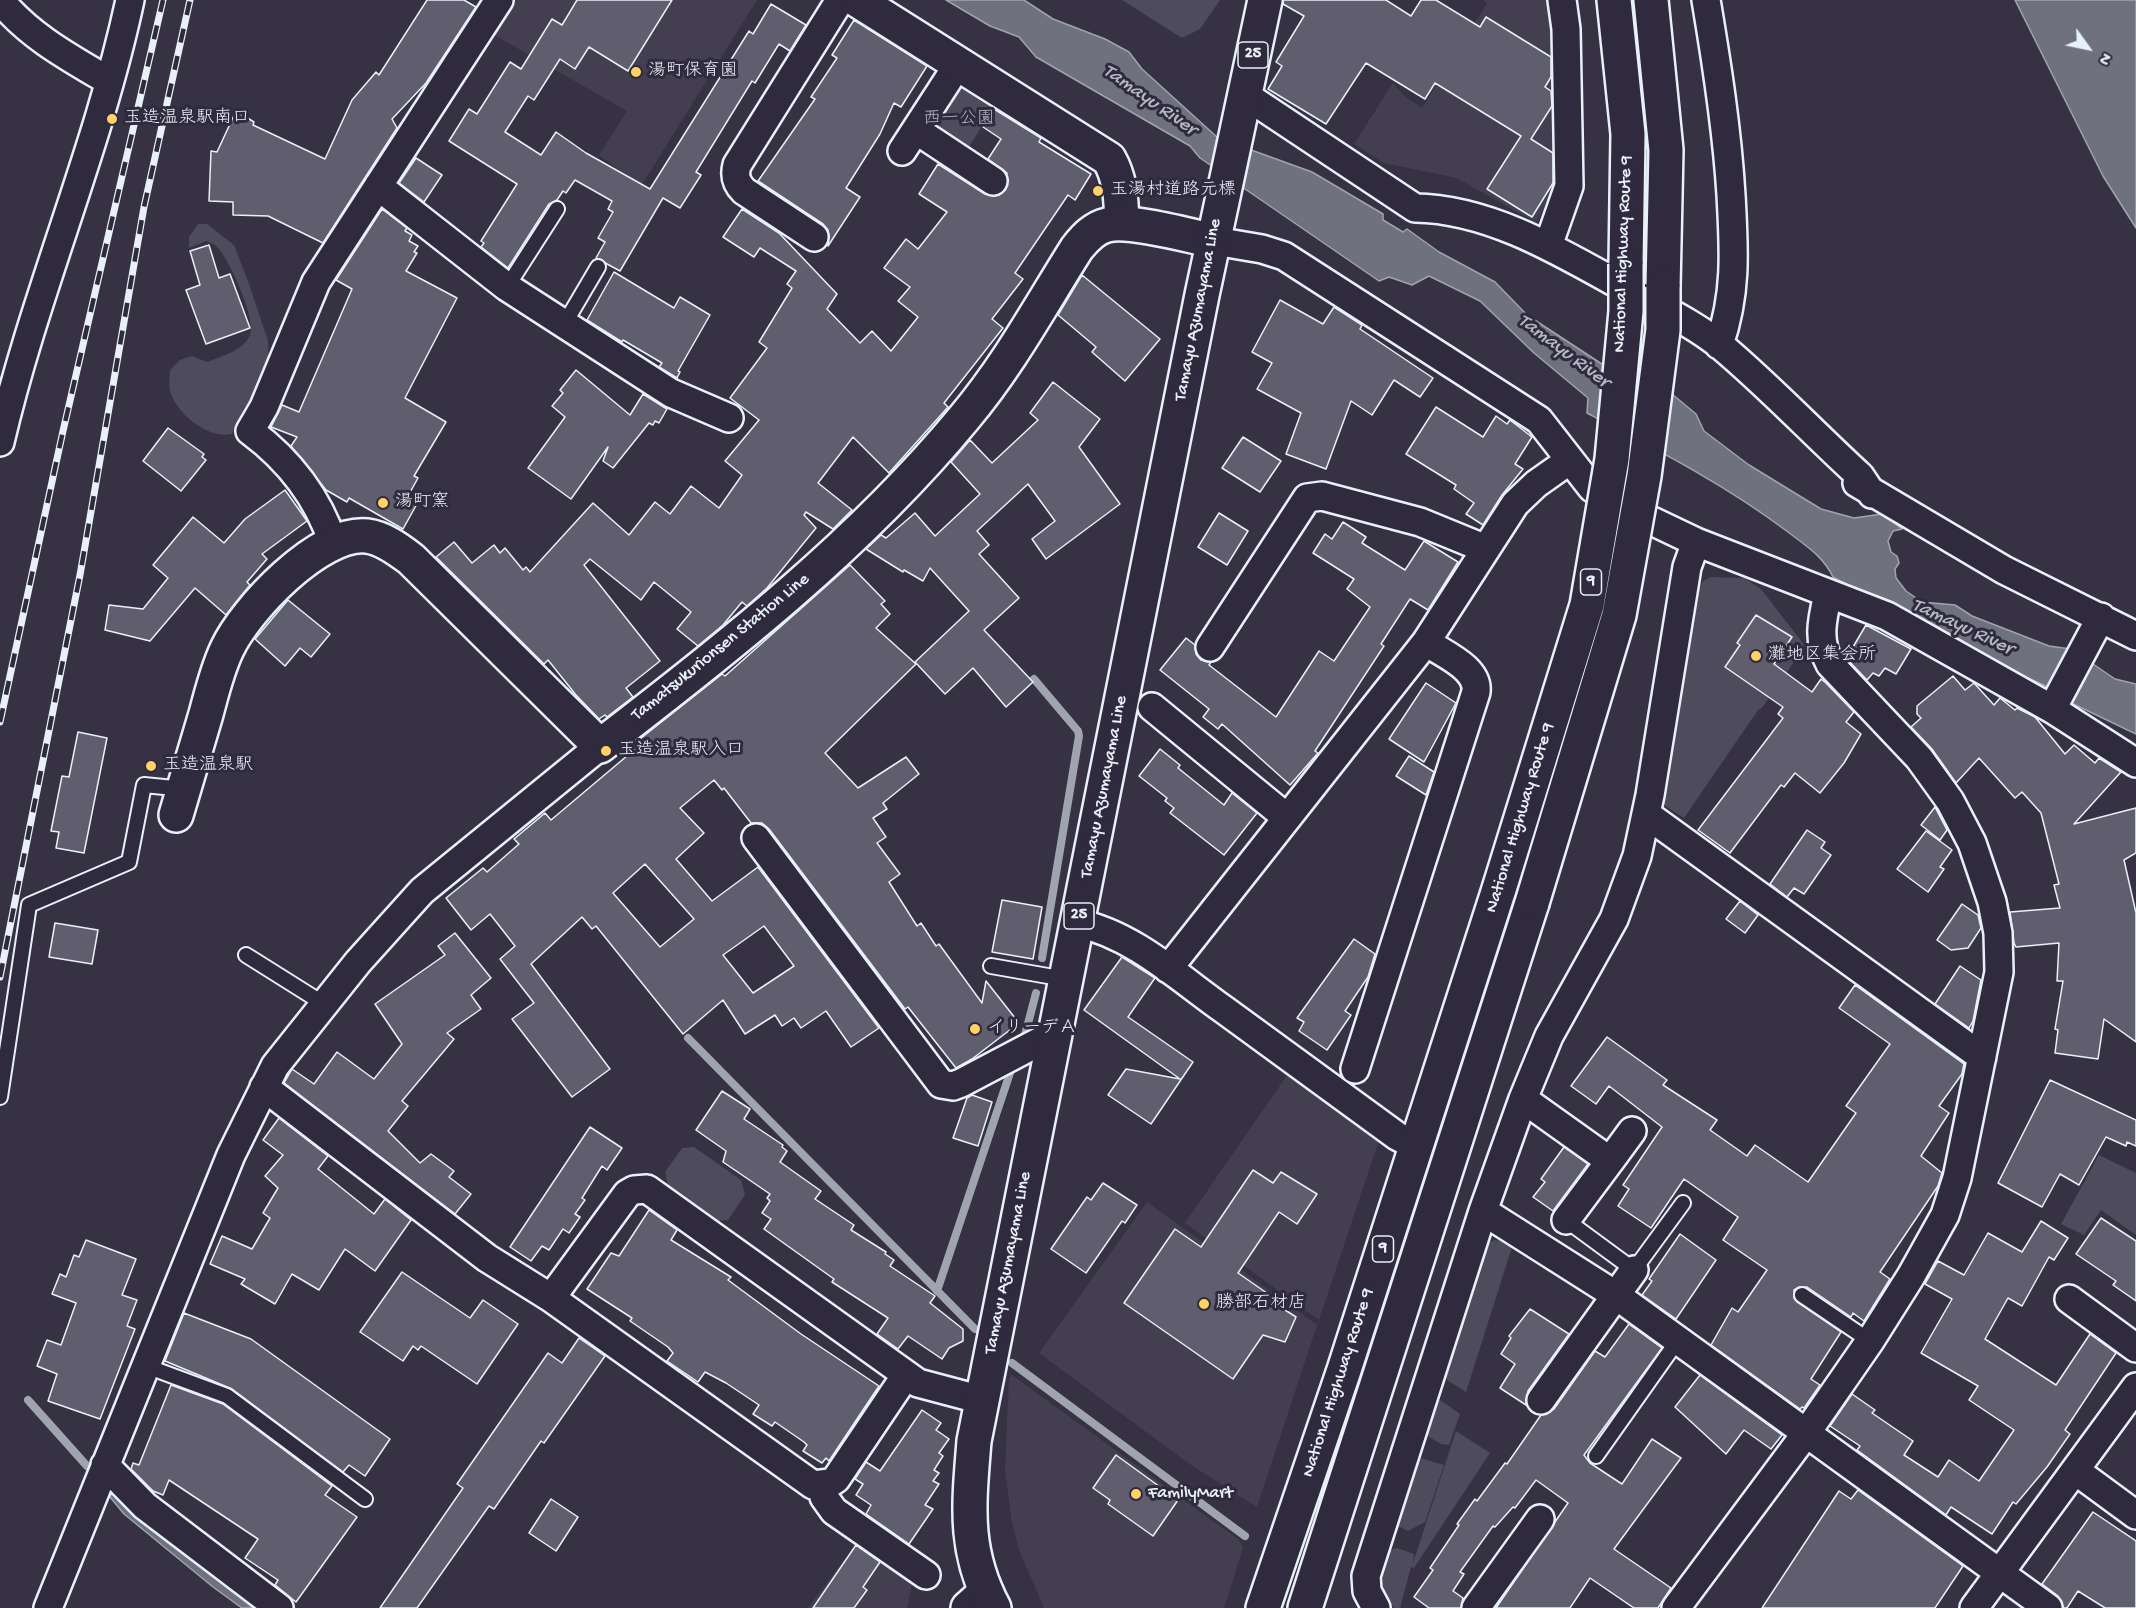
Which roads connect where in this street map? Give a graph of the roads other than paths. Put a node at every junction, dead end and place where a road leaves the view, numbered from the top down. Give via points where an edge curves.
1 (0, 0) edge
2 (130, 0) edge
3 (499, 0) edge
4 (840, 0) edge
5 (856, 0) edge
6 (1265, 0) edge
7 (1562, 0) edge
8 (1614, 0) edge
9 (1651, 0) edge
10 (1706, 0) edge
11 (959, 63) junction
12 (109, 81) junction
13 (1243, 102) junction
14 (993, 181) dead end
15 (378, 186) junction
16 (557, 209) dead end
17 (1122, 223) junction
18 (814, 237) dead end
19 (1215, 241) junction
20 (1548, 246) junction
21 (598, 267) dead end
22 (507, 287) junction
23 (566, 323) junction
24 (1719, 345) junction
25 (729, 418) dead end
26 (0, 442) edge
27 (1570, 460) junction
28 (1696, 542) junction
29 (333, 543) junction
30 (1486, 549) junction
31 (1828, 594) junction
32 (2100, 620) junction
33 (2136, 636) edge
34 (1426, 642) junction
35 (1210, 646) dead end
36 (2055, 704) junction
37 (1152, 707) dead end
38 (600, 746) junction
39 (2136, 763) edge
40 (180, 802) joint
41 (1646, 814) junction
42 (1287, 817) junction
43 (756, 838) dead end
44 (1077, 923) junction
45 (246, 955) dead end
46 (992, 966) dead end
47 (1168, 969) junction
48 (1065, 979) junction
49 (324, 1004) junction
50 (1054, 1034) junction
51 (1982, 1057) junction
52 (1355, 1069) dead end
53 (264, 1087) junction
54 (0, 1097) edge
55 (1523, 1099) junction
56 (1632, 1131) dead end
57 (1416, 1146) junction
58 (1610, 1161) junction
59 (1683, 1203) dead end
60 (1483, 1211) junction
61 (1566, 1220) joint
62 (1634, 1270) junction
63 (1802, 1295) dead end
64 (1617, 1296) junction
65 (551, 1298) junction
66 (2069, 1299) dead end
67 (1678, 1340) junction
68 (1869, 1341) junction
69 (2136, 1348) edge
70 (146, 1366) junction
71 (906, 1375) junction
72 (2136, 1387) edge
73 (982, 1400) junction
74 (1541, 1400) dead end
75 (1807, 1432) junction
76 (1596, 1456) dead end
77 (105, 1465) junction
78 (2076, 1471) junction
79 (822, 1485) junction
80 (365, 1499) dead end
81 (2136, 1515) edge
82 (1540, 1519) dead end
83 (2000, 1573) junction
84 (926, 1575) dead end
85 (983, 1603) edge
86 (48, 1608) edge
87 (279, 1608) edge
88 (1263, 1608) edge
89 (1305, 1608) edge
90 (1376, 1608) edge
91 (1476, 1608) edge
92 (1676, 1608) edge
93 (1974, 1608) edge
94 (2048, 1608) edge

1 - 12 street via 11,14 54,48
2 - 12 street
3 - 15 street
4 - 18 street via 735,172 738,186 744,191
5 - 11 main road
6 - 13 main road, Tamayu Azumayama Line / 25
7 - 20 street via 1569,186
8 - 57 main road, National Highway Route 9 / 9, bridge via 1628,134 1626,311 1612,459 1587,605
9 - 89 main road, National Highway Route 9 / 9, bridge via 1666,150 1663,330 1644,476 1619,615 1532,903
10 - 24 street via 1727,126 1735,267 1727,321
11 - 14 street via 909,140
11 - 17 main road via 1109,159 1118,174
12 - 26 street via 18,367
13 - 19 main road, Tamayu Azumayama Line / 25
13 - 20 street via 1415,208 1442,208
15 - 22 street
15 - 29 street via 316,282 264,407 250,431 300,480 323,515
16 - 22 lane
17 - 19 main road, Tamatsukurionsen Station Line
17 - 38 main road, Tamatsukurionsen Station Line via 1101,227 1083,241 965,417 868,521 796,589
19 - 27 street via 1284,256 1539,420
19 - 44 main road, Tamayu Azumayama Line / 25
20 - 24 street
21 - 23 lane
22 - 23 street
23 - 25 street via 671,393
24 - 32 street via 1860,476 1864,488 2004,570
27 - 28 street via 1592,488
27 - 30 street via 1525,493
28 - 31 street
28 - 41 street via 1688,567
29 - 38 main road via 367,536 411,559
29 - 40 main road via 273,588 233,638 219,670
30 - 34 street
30 - 35 street via 1420,522 1322,496 1307,498
31 - 36 street via 1887,616
31 - 51 street via 1821,637 1830,664 1934,775 1972,843 1987,884 2000,952
32 - 33 street
32 - 36 street
34 - 42 street
34 - 52 street via 1472,674 1477,686
36 - 39 street
37 - 42 street
38 - 49 street via 422,891
40 - 54 lane via 144,785 129,862 29,905
41 - 51 street
41 - 55 street via 1637,856 1614,919 1549,1036
42 - 47 street
43 - 50 street via 941,1084 961,1083
44 - 47 street via 1100,927
44 - 48 main road, Tamayu Azumayama Line / 25
45 - 49 lane
46 - 48 lane
47 - 57 street
48 - 50 main road, Tamayu Azumayama Line / 25
49 - 53 street via 275,1066
50 - 73 main road, Tamayu Azumayama Line / 25
51 - 68 street via 1957,1178 1945,1215
53 - 65 street via 450,1231
53 - 70 street via 231,1155
55 - 58 street
55 - 60 street
56 - 58 street
57 - 88 main road, National Highway Route 9 / 9
58 - 61 street
59 - 62 lane
60 - 64 street
60 - 90 street via 1366,1576 1367,1591
61 - 62 lane
62 - 64 street
63 - 68 lane
64 - 67 street
64 - 74 street
65 - 71 street via 627,1194 647,1189
65 - 79 street via 807,1481
66 - 69 street
67 - 75 street
67 - 76 lane
68 - 75 street
70 - 77 street
70 - 80 lane via 227,1396
71 - 73 street via 937,1390
71 - 79 street via 836,1479
72 - 78 street
73 - 85 main road, Tamayu Azumayama Line / 25 via 974,1441 971,1545
75 - 83 street
75 - 92 street
77 - 86 street
77 - 87 street via 153,1513
78 - 81 street
78 - 83 street
79 - 84 street via 824,1497 834,1511
82 - 91 street
83 - 93 street
83 - 94 street

